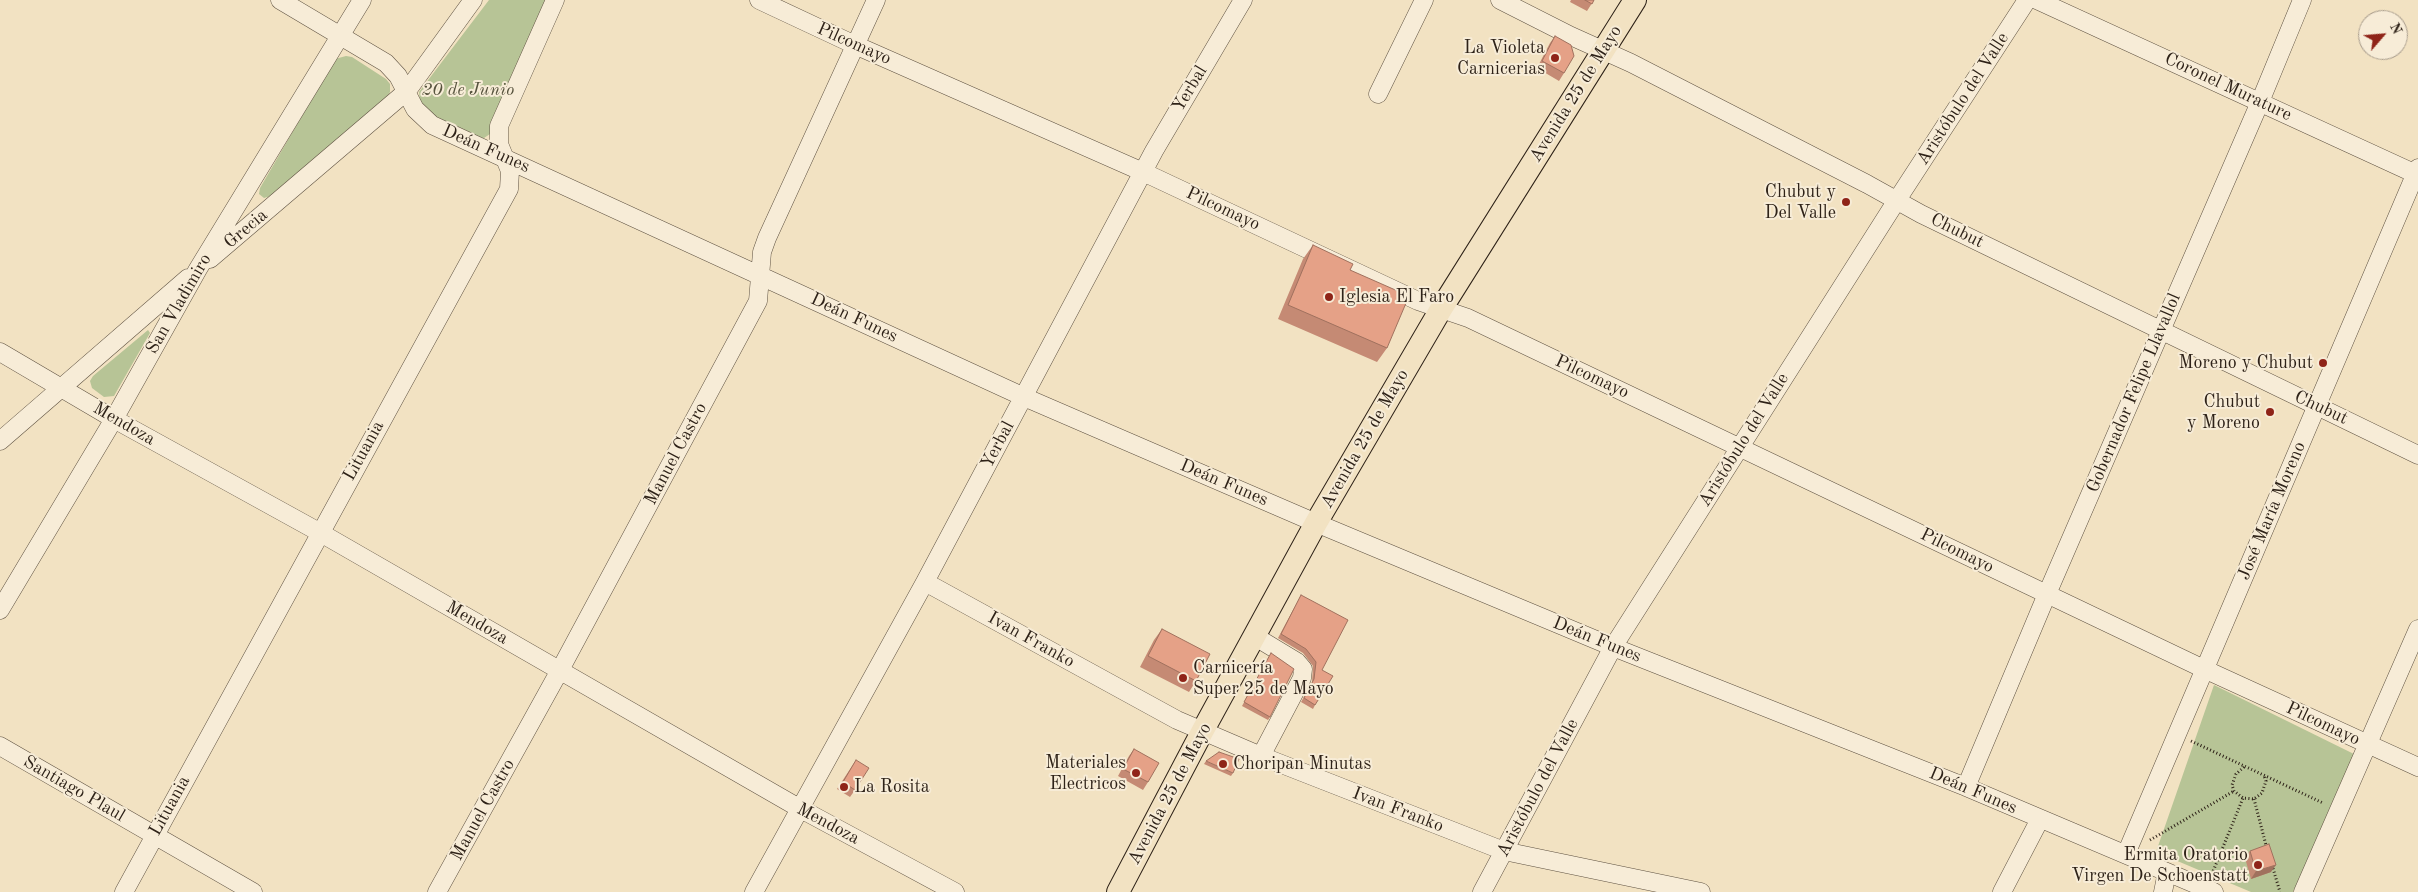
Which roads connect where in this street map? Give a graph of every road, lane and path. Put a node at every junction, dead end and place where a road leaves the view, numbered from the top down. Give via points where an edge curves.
1 (280, 0) edge
2 (362, 0) edge
3 (474, 0) edge
4 (555, 0) edge
5 (759, 0) edge
6 (876, 0) edge
7 (1242, 0) edge
8 (1424, 0) edge
9 (1500, 0) edge
10 (1635, 0) edge
11 (2027, 0) edge
12 (2037, 0) edge
13 (2302, 0) edge
14 (342, 35) junction
15 (855, 45) junction
16 (1603, 50) junction
17 (407, 91) junction
18 (1378, 94) dead end
19 (2260, 102) junction
20 (503, 157) junction
21 (1143, 172) junction
22 (2417, 172) edge
23 (1897, 200) junction
24 (198, 269) junction
25 (761, 275) junction
26 (1441, 309) junction
27 (2161, 331) junction
28 (0, 352) edge
29 (63, 388) junction
30 (1024, 397) junction
31 (2318, 406) junction
32 (114, 419) junction
33 (0, 441) edge
34 (1740, 447) junction
35 (2418, 455) edge
36 (1316, 523) junction
37 (319, 532) junction
38 (925, 582) junction
39 (2047, 594) junction
40 (0, 610) edge
41 (2418, 629) edge
42 (1254, 636) junction
43 (1613, 647) junction
44 (2204, 669) junction
45 (560, 670) junction
46 (1202, 732) junction
47 (2177, 734) junction
48 (2368, 745) junction
49 (0, 746) edge
50 (1261, 756) junction
51 (2245, 767) junction
52 (2418, 768) edge
53 (2264, 776) junction
54 (1966, 787) junction
55 (2234, 791) junction
56 (2243, 798) junction
57 (2254, 799) junction
58 (799, 808) junction
59 (2339, 811) junction
60 (2040, 819) junction
61 (154, 835) junction
62 (2266, 847) junction
63 (1504, 852) junction
64 (2126, 854) junction
65 (2242, 856) dead end
66 (2167, 872) junction
67 (2210, 891) edge
68 (124, 892) edge
69 (253, 892) edge
70 (437, 892) edge
71 (754, 892) edge
72 (955, 892) edge
73 (1118, 892) edge
74 (1482, 892) edge
75 (1702, 892) edge
76 (2002, 892) edge
77 (2163, 892) edge
78 (2280, 892) edge
79 (2303, 892) edge

1 - 14 street, Deán Funes
2 - 14 street, San Vladimiro
3 - 17 street, Grecia
4 - 20 street, Lituania via 499,126
5 - 15 street, Pilcomayo
6 - 15 street, Manuel Castro
7 - 21 street, Yerbal
8 - 18 street
9 - 16 street, Chubut
10 - 16 main road, Avenida 25 de Mayo
11 - 23 street, Aristóbulo del Valle
12 - 19 street, Coronel Murature
13 - 19 street, Gobernador Felipe Llavallol
14 - 17 street, Deán Funes via 386,63
14 - 24 street, San Vladimiro
15 - 21 street, Pilcomayo
15 - 25 street, Manuel Castro via 767,238 762,252
16 - 23 street, Chubut
16 - 26 main road, Avenida 25 de Mayo
17 - 20 street, Deán Funes via 415,109 432,125
17 - 24 street, Grecia
19 - 22 street, Coronel Murature
19 - 27 street, Gobernador Felipe Llavallol
20 - 25 street, Deán Funes
20 - 37 street, Lituania via 510,171 509,190
21 - 26 street, Pilcomayo via 1418,302
21 - 30 street, Yerbal
22 - 31 street, José María Moreno
23 - 27 street, Chubut
23 - 34 street, Aristóbulo del Valle
24 - 29 street, Grecia
24 - 32 street, San Vladimiro
25 - 30 street, Deán Funes
25 - 45 street, Manuel Castro via 758,301
26 - 34 street, Pilcomayo via 1468,318
26 - 36 main road, Avenida 25 de Mayo
27 - 31 street, Chubut
27 - 39 street, Gobernador Felipe Llavallol
28 - 29 street, Mendoza
29 - 32 street, Mendoza
29 - 33 street, Grecia
30 - 36 street, Deán Funes
30 - 38 street, Yerbal
31 - 35 street, Chubut
31 - 44 street, José María Moreno
32 - 37 street, Mendoza
32 - 40 street, San Vladimiro
34 - 39 street, Pilcomayo
34 - 43 street, Aristóbulo del Valle
36 - 42 main road, Avenida 25 de Mayo
36 - 43 street, Deán Funes
37 - 45 street, Mendoza
37 - 61 street, Lituania
38 - 46 street, Ivan Franko
38 - 58 street, Yerbal
39 - 44 street, Pilcomayo
39 - 54 street, Gobernador Felipe Llavallol
41 - 48 street
42 - 46 main road, Avenida 25 de Mayo
42 - 50 street via 1303,669 1302,678
43 - 54 street, Deán Funes
43 - 63 street, Aristóbulo del Valle
44 - 47 street, José María Moreno
44 - 48 street, Pilcomayo
45 - 58 street, Mendoza
45 - 70 street, Manuel Castro
46 - 50 street, Ivan Franko
46 - 73 main road, Avenida 25 de Mayo
47 - 51 path
47 - 64 street, José María Moreno
48 - 52 street, Pilcomayo
48 - 59 street
49 - 61 street, Santiago Plaul
50 - 63 street, Ivan Franko
51 - 53 path
51 - 55 path via 2233,779
53 - 57 path via 2265,787
53 - 59 path
54 - 60 street, Deán Funes
55 - 56 path
55 - 64 path
56 - 57 path
56 - 67 path
57 - 62 path
58 - 71 street, Yerbal
58 - 72 street, Mendoza
59 - 79 street
60 - 64 street, Deán Funes
60 - 76 street
61 - 68 street, Lituania
61 - 69 street, Santiago Plaul
62 - 65 path
62 - 78 path
63 - 74 street, Aristóbulo del Valle
63 - 75 street, Ivan Franko
64 - 66 street, Deán Funes
66 - 67 street, Deán Funes
66 - 77 street

